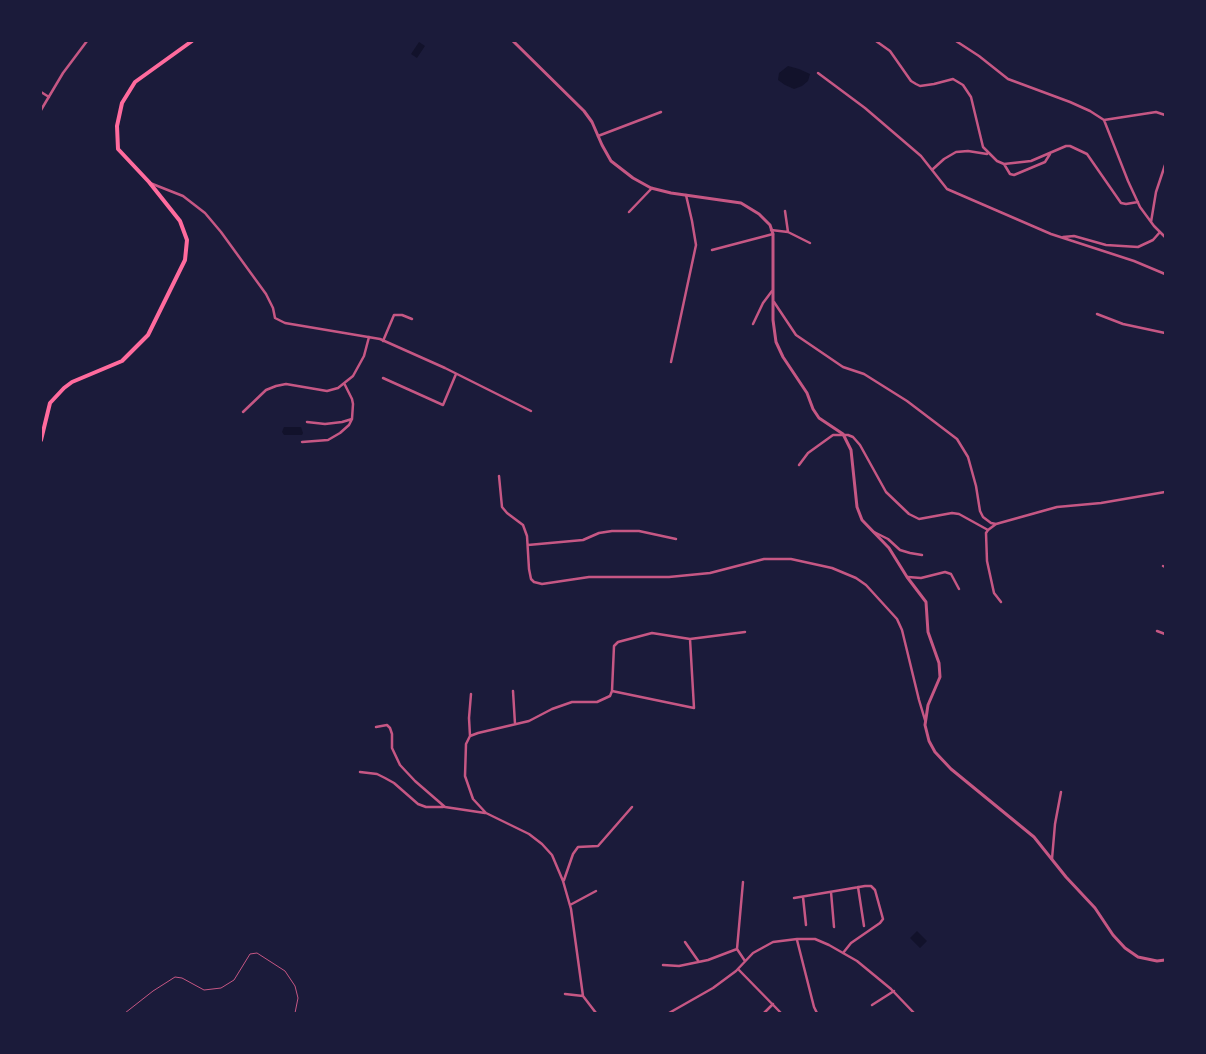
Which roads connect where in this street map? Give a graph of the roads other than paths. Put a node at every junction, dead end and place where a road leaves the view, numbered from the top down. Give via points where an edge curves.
1 (87, 41) edge
2 (192, 41) edge
3 (513, 41) edge
4 (876, 41) edge
5 (956, 41) edge
6 (818, 73) dead end
7 (41, 92) edge
8 (49, 97) junction
9 (41, 110) edge
10 (661, 112) dead end
11 (1165, 115) edge
12 (1104, 120) junction
13 (598, 136) junction
14 (1051, 152) junction
15 (989, 154) junction
16 (1004, 164) junction
17 (1165, 165) edge
18 (933, 169) junction
19 (149, 182) junction
20 (652, 188) junction
21 (686, 195) junction
22 (1138, 202) junction
23 (785, 211) dead end
24 (629, 212) dead end
25 (1151, 222) junction
26 (772, 232) junction
27 (788, 232) junction
28 (1160, 232) junction
29 (1061, 237) junction
30 (1165, 237) edge
31 (810, 243) dead end
32 (712, 250) dead end
33 (1165, 274) edge
34 (773, 290) junction
35 (773, 301) junction
36 (1098, 314) dead end
37 (412, 320) dead end
38 (753, 324) dead end
39 (1165, 333) edge
40 (369, 337) junction
41 (383, 340) junction
42 (671, 362) dead end
43 (456, 374) junction
44 (383, 378) dead end
45 (344, 383) junction
46 (531, 411) dead end
47 (243, 412) dead end
48 (352, 419) junction
49 (307, 422) dead end
50 (843, 434) junction
51 (41, 440) edge
52 (302, 442) dead end
53 (799, 465) dead end
54 (499, 476) dead end
55 (1165, 492) edge
56 (996, 524) junction
57 (871, 530) junction
58 (988, 530) junction
59 (676, 540) dead end
60 (528, 545) junction
61 (922, 555) dead end
62 (907, 577) junction
63 (959, 590) dead end
64 (1001, 602) dead end
65 (1157, 631) dead end
66 (745, 632) dead end
67 (1165, 634) edge
68 (690, 639) junction
69 (513, 691) dead end
70 (612, 691) junction
71 (472, 694) dead end
72 (926, 722) junction
73 (515, 724) junction
74 (376, 727) dead end
75 (470, 736) junction
76 (360, 772) dead end
77 (1061, 792) dead end
78 (445, 807) junction
79 (632, 807) dead end
80 (486, 813) junction
81 (1052, 859) junction
82 (563, 881) junction
83 (743, 882) dead end
84 (858, 887) junction
85 (596, 891) dead end
86 (831, 892) junction
87 (804, 897) junction
88 (794, 898) dead end
89 (570, 905) junction
90 (806, 924) dead end
91 (864, 926) dead end
92 (834, 927) dead end
93 (796, 939) junction
94 (685, 942) dead end
95 (737, 949) junction
96 (844, 953) junction
97 (1165, 960) edge
98 (746, 961) junction
99 (699, 962) junction
100 (663, 965) dead end
101 (738, 969) junction
102 (894, 991) junction
103 (565, 994) dead end
104 (583, 996) junction
105 (773, 1004) junction
106 (872, 1005) dead end
107 (125, 1013) edge
108 (296, 1013) edge
109 (596, 1013) edge
110 (669, 1013) edge
111 (764, 1013) edge
112 (781, 1013) edge
113 (817, 1013) edge
114 (914, 1013) edge

1 - 8 street
2 - 19 main road via 135,82 122,103 117,126 118,148
3 - 13 street via 584,112
4 - 15 street via 890,51 916,84 920,86 952,79 963,85 971,97 983,147
5 - 12 street via 1008,79 1070,102
6 - 18 street via 865,108
7 - 8 street
8 - 9 street
10 - 13 street
11 - 12 street via 1156,112
12 - 22 street
13 - 20 street via 611,161 632,178
14 - 16 street via 1031,161
14 - 16 street via 1045,162 1014,175
14 - 22 street via 1070,146 1087,154 1121,203
15 - 16 street
15 - 18 street via 956,152
17 - 25 street
18 - 29 street via 947,189
19 - 40 street via 184,196 205,213 266,294 275,318 285,323
19 - 51 main road via 180,221 188,240 185,260 148,335 122,361 64,388 50,403
20 - 21 street
20 - 24 street
21 - 26 street via 740,203 759,214
21 - 42 street via 696,245
22 - 25 street
23 - 27 street
25 - 28 street
26 - 27 street
26 - 32 street
26 - 34 street
27 - 31 street
28 - 29 street via 1153,240 1138,247 1106,246 1074,236
28 - 30 street
29 - 33 street
34 - 35 street
34 - 38 street
35 - 50 street via 776,342 783,357 819,418
35 - 56 street via 796,335 843,367 864,374 908,401 957,439 968,457 980,511 983,517
36 - 39 street via 1123,324
37 - 41 street via 402,314 394,315
40 - 41 street
40 - 45 street via 364,356 353,376
41 - 43 street
43 - 44 street via 443,405
43 - 46 street
45 - 47 street via 327,391 286,384 276,386 266,390
45 - 48 street via 352,399
48 - 49 street via 325,424
48 - 52 street via 340,433 328,440
50 - 53 street via 821,442
50 - 57 street via 851,450 857,508
50 - 58 street via 853,437 860,445 886,492 909,514 919,518 959,514
54 - 60 street via 502,507 523,525
55 - 56 street via 1056,507
56 - 58 street
57 - 61 street via 900,550
57 - 62 street via 889,548
58 - 64 street via 987,561 994,593
59 - 60 street via 639,531 612,531 583,540
60 - 72 street via 531,579 542,584 588,577 677,576 764,559 791,559 832,568 856,578 886,605 900,624
62 - 63 street via 921,578 945,572 951,574
62 - 72 street via 926,602 928,632 939,663 940,677 928,705
65 - 67 street
66 - 68 street
68 - 70 street via 652,633 618,642 614,646
68 - 70 street via 694,708
69 - 73 street
70 - 73 street via 610,696 597,702 572,702
71 - 75 street
72 - 81 street via 928,740 935,752 1034,837
73 - 75 street
74 - 78 street via 387,725 390,728 392,748 400,765
75 - 80 street via 466,744 465,776 473,799
76 - 78 street via 385,778 418,804
77 - 81 street
78 - 80 street
79 - 82 street via 598,846 578,847
80 - 82 street via 542,844 552,855
81 - 97 street via 1125,948 1138,957
82 - 89 street
83 - 95 street
84 - 86 street
84 - 91 street
84 - 96 street via 871,886 875,890 883,919 851,943
85 - 89 street
86 - 87 street
86 - 92 street
87 - 88 street
87 - 90 street
89 - 104 street
93 - 96 street via 829,944
93 - 98 street via 773,942 753,953
93 - 113 street
94 - 99 street
95 - 98 street
95 - 99 street
96 - 102 street
98 - 101 street
99 - 100 street
101 - 105 street
101 - 110 street via 713,988
102 - 106 street
102 - 114 street
103 - 104 street
104 - 109 street
105 - 111 street
105 - 112 street
107 - 108 lane via 175,977 204,990 221,988 234,980 250,954 258,953 285,971 296,987

